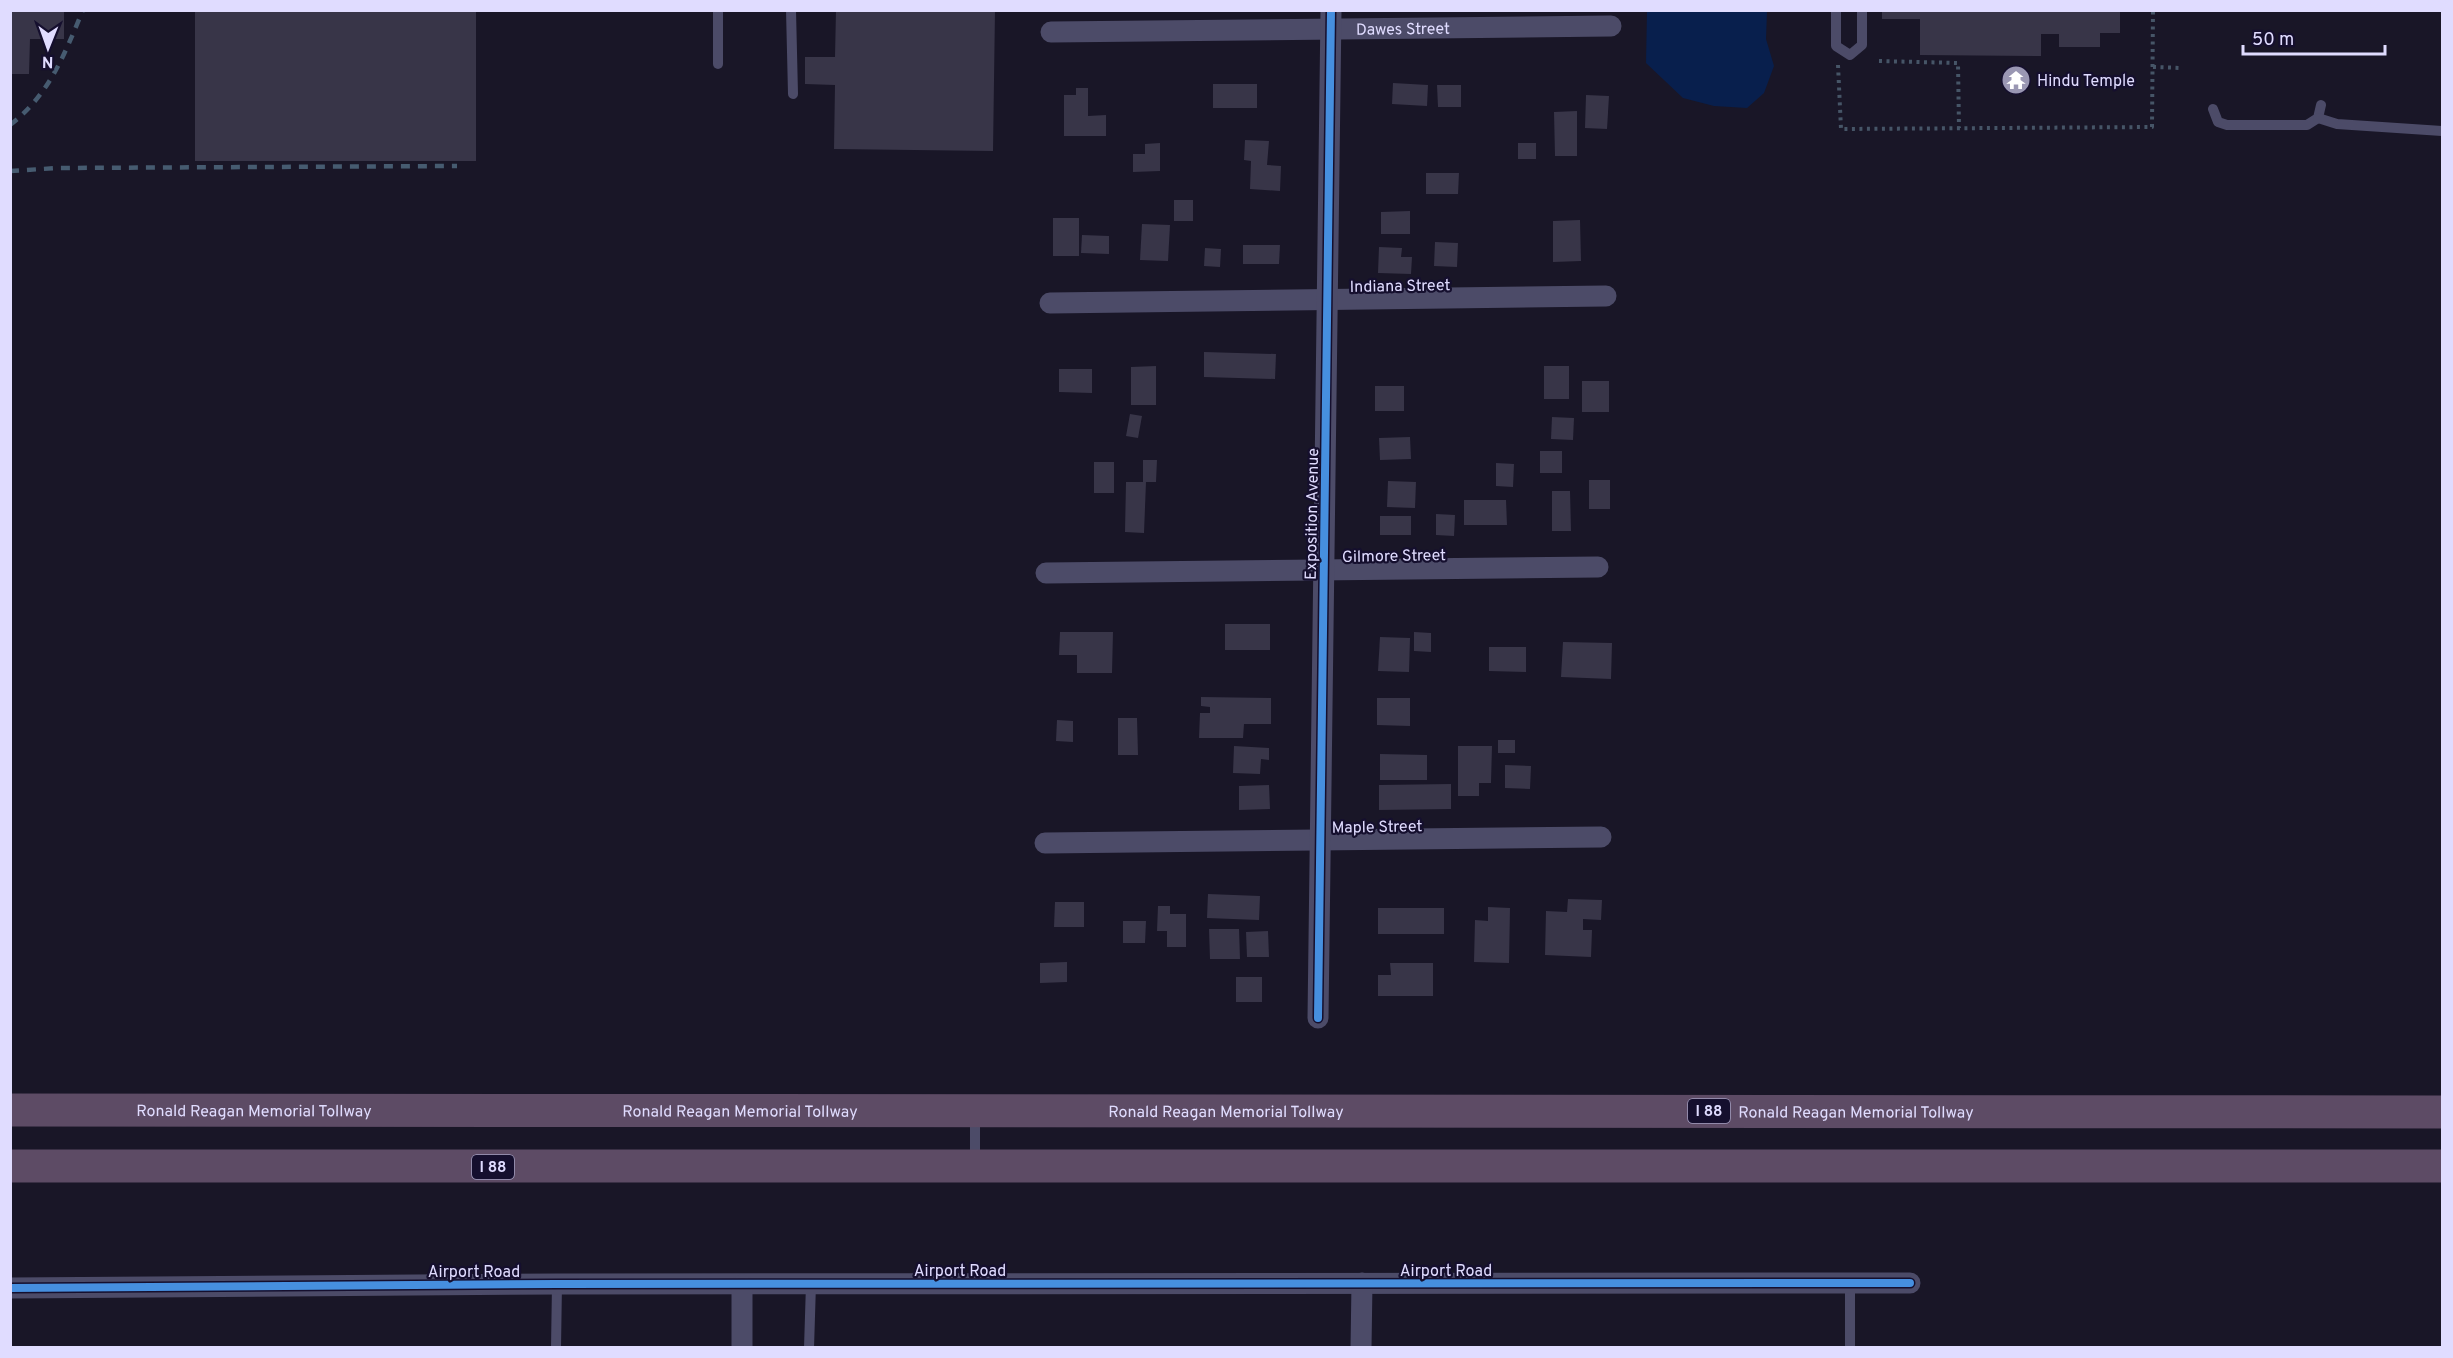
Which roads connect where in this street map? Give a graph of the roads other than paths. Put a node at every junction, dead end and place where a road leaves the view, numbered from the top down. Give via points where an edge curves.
1 (718, 10) edge
2 (791, 10) edge
3 (1836, 10) edge
4 (1862, 10) edge
5 (1331, 20) edge
6 (1611, 26) dead end
7 (1051, 32) dead end
8 (718, 64) dead end
9 (792, 94) dead end
10 (2321, 105) dead end
11 (2213, 109) dead end
12 (2318, 118) junction
13 (2442, 131) edge
14 (1606, 297) dead end
15 (1327, 300) junction
16 (1050, 303) dead end
17 (1598, 567) dead end
18 (1324, 570) junction
19 (1046, 573) dead end
20 (1601, 837) dead end
21 (1321, 840) junction
22 (1045, 843) dead end
23 (1318, 1018) dead end
24 (10, 1110) edge
25 (975, 1111) junction
26 (2442, 1112) edge
27 (975, 1166) junction
28 (2442, 1166) edge
29 (10, 1167) edge
30 (1362, 1283) junction
31 (1910, 1283) dead end
32 (557, 1284) junction
33 (812, 1284) junction
34 (1850, 1284) junction
35 (742, 1285) junction
36 (10, 1288) edge
37 (556, 1347) edge
38 (742, 1347) edge
39 (809, 1347) edge
40 (1361, 1347) edge
41 (1850, 1347) edge

1 - 8 lane
2 - 9 lane
3 - 4 lane via 1836,46 1850,55 1862,45
5 - 6 street, Dawes Street
5 - 7 street, Dawes Street
5 - 15 street, Exposition Avenue
10 - 12 lane
11 - 12 lane via 2218,122 2227,124 2307,125
12 - 13 lane via 2337,124
14 - 15 street, Indiana Street
15 - 16 street, Indiana Street
15 - 18 street, Exposition Avenue
17 - 18 street, Gilmore Street
18 - 19 street, Gilmore Street
18 - 21 street, Exposition Avenue
20 - 21 street, Maple Street
21 - 22 street, Maple Street
21 - 23 street, Exposition Avenue
24 - 25 highway, Ronald Reagan Memorial Tollway / I 88
25 - 26 highway, Ronald Reagan Memorial Tollway / I 88
25 - 27 lane
27 - 28 highway, I 88
27 - 29 highway, I 88
30 - 33 street, Airport Road
30 - 34 street, Airport Road
30 - 40 street
31 - 34 street, Airport Road
32 - 35 street, Airport Road
32 - 36 street, Airport Road
32 - 37 lane
33 - 35 street, Airport Road
33 - 39 lane
34 - 41 lane
35 - 38 street

